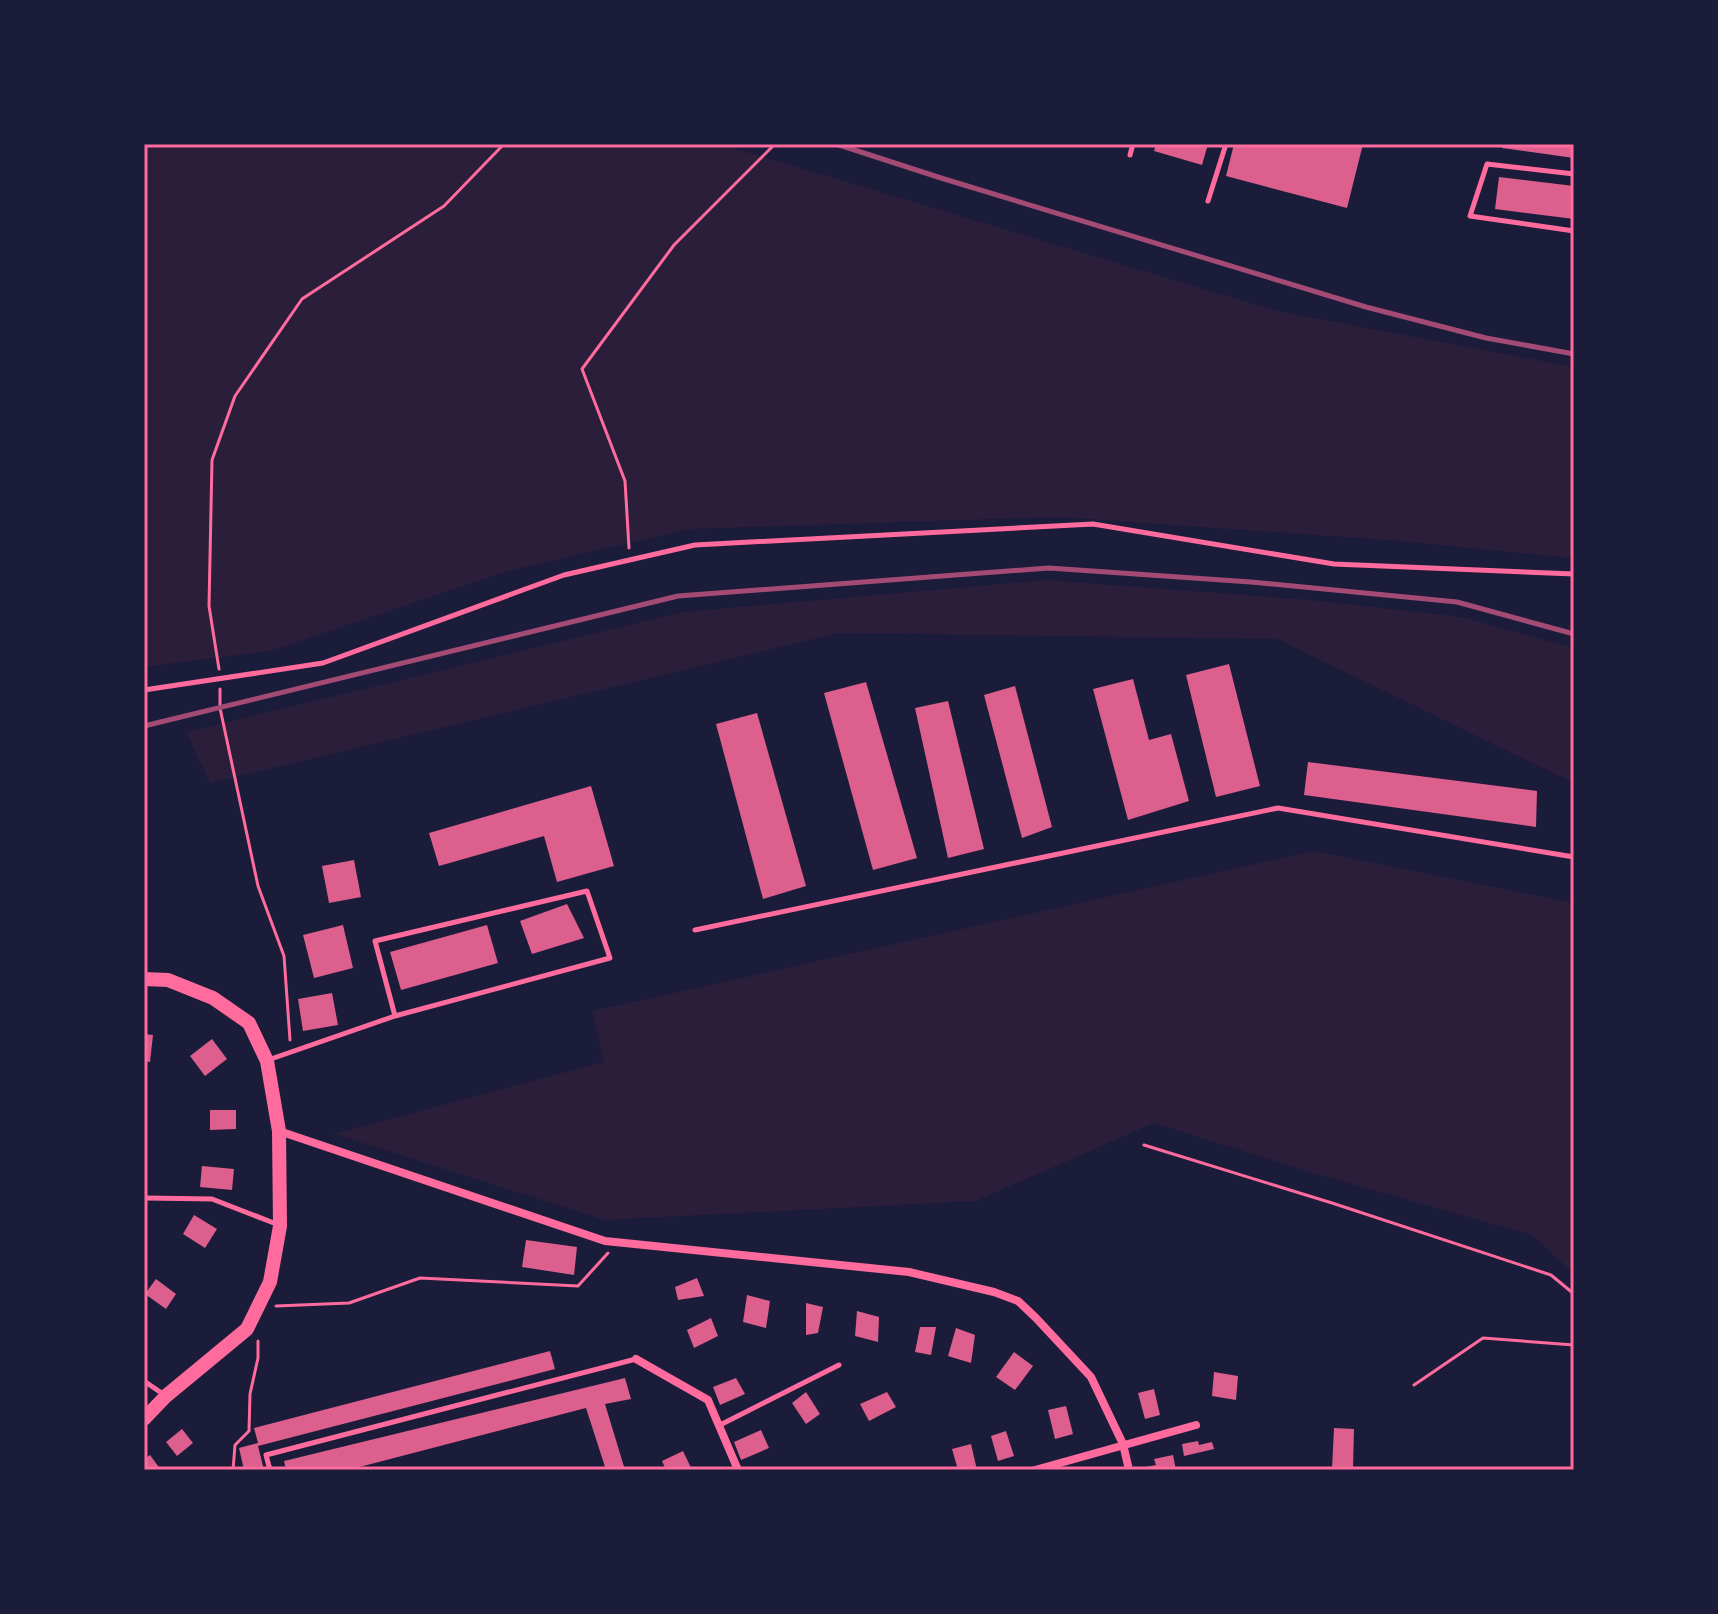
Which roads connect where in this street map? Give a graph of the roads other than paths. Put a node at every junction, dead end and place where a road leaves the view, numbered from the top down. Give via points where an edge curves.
1 (1133, 144) edge
2 (1226, 144) edge
3 (1130, 155) dead end
4 (1574, 174) edge
5 (1208, 201) dead end
6 (1574, 231) edge
7 (1574, 574) edge
8 (144, 690) edge
9 (1574, 857) edge
10 (695, 930) dead end
11 (144, 979) edge
12 (395, 1016) junction
13 (267, 1061) junction
14 (279, 1131) junction
15 (145, 1198) edge
16 (280, 1226) junction
17 (636, 1359) joint
18 (839, 1365) dead end
19 (144, 1381) edge
20 (166, 1396) junction
21 (144, 1419) edge
22 (720, 1425) junction
23 (1196, 1425) dead end
24 (1123, 1444) junction
25 (270, 1470) edge
26 (738, 1470) edge
27 (1035, 1470) edge
28 (1129, 1470) edge

1 - 3 lane
2 - 5 lane
4 - 6 lane via 1487,164 1470,216
7 - 8 lane via 1334,564 1093,524 695,545 564,575 323,663
9 - 10 lane via 1278,808
11 - 13 main road via 168,980 213,998 249,1023
12 - 12 lane via 610,958 587,891 375,941
12 - 13 lane
13 - 14 main road
14 - 16 main road
14 - 24 street via 605,1241 909,1272 994,1292 1018,1301 1091,1377
15 - 16 lane via 212,1199
16 - 20 main road via 270,1282 247,1329
17 - 22 street via 708,1400
17 - 25 lane via 266,1455
18 - 22 lane
19 - 20 lane
20 - 21 main road
22 - 26 street
23 - 24 street
24 - 27 street
24 - 28 street

